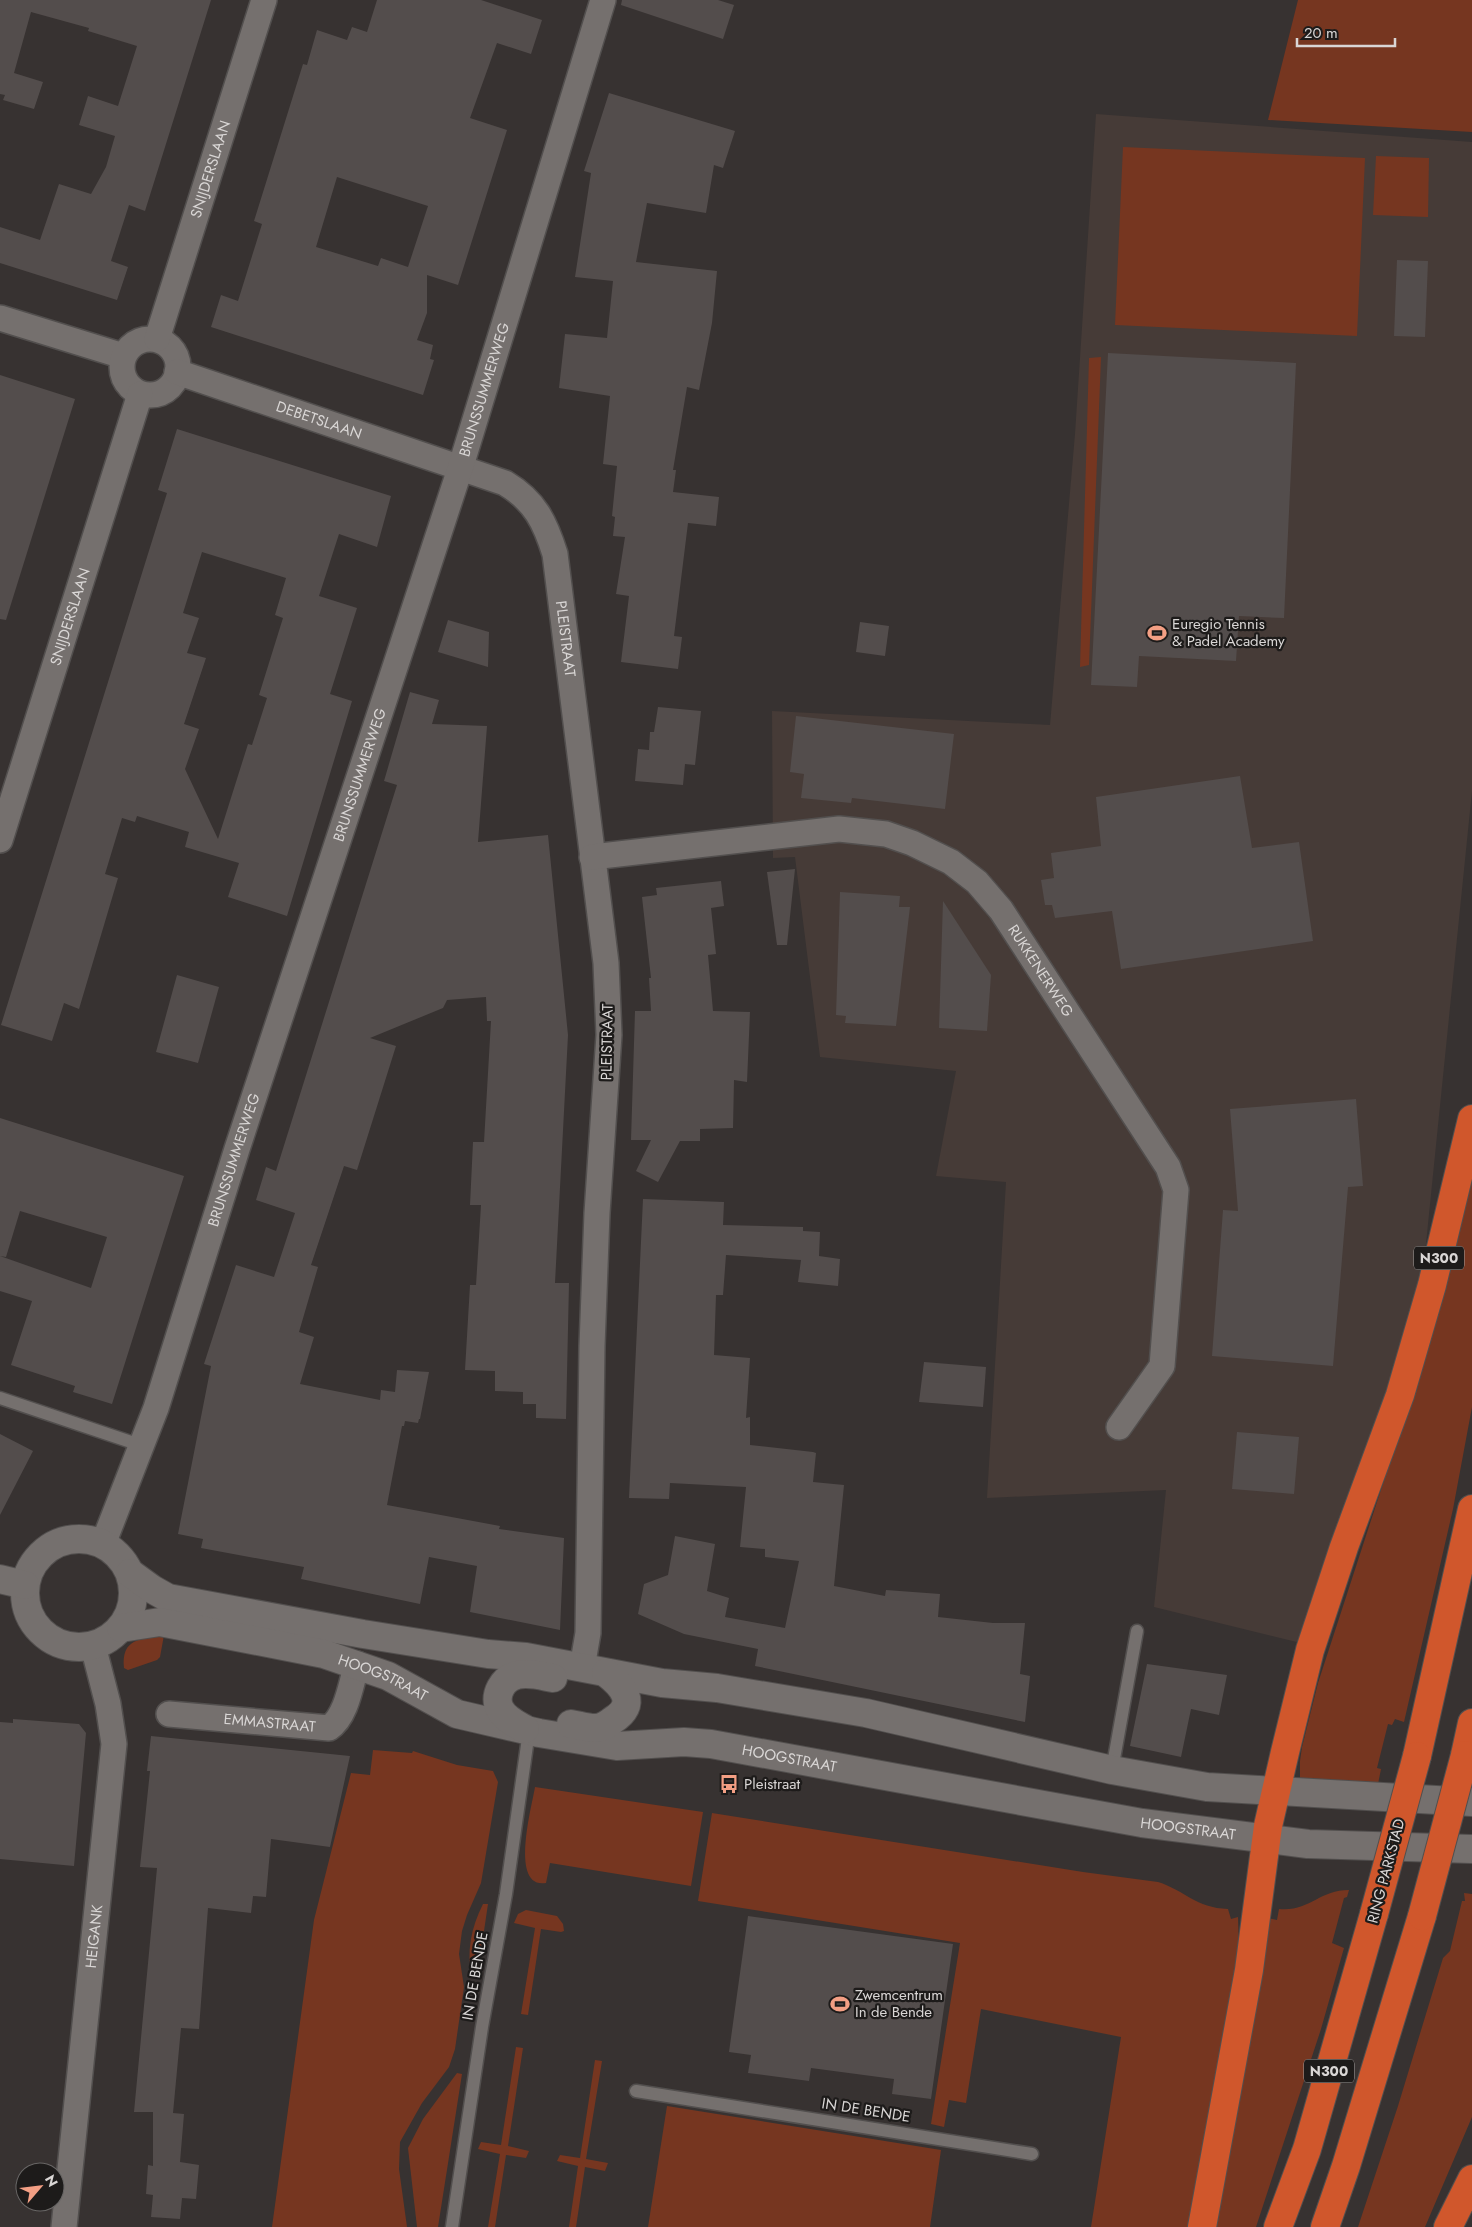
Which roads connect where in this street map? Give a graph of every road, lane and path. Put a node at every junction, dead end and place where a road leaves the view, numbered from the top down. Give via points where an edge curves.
1 (264, 0) edge
2 (603, 0) edge
3 (0, 318) edge
4 (157, 339) junction
5 (123, 356) junction
6 (177, 372) junction
7 (140, 394) junction
8 (460, 469) junction
9 (0, 840) edge
10 (592, 857) junction
11 (1472, 1119) edge
12 (0, 1398) edge
13 (1119, 1427) dead end
14 (140, 1445) junction
15 (1472, 1509) edge
16 (103, 1544) junction
17 (130, 1573) junction
18 (13, 1582) edge
19 (120, 1628) junction
20 (1137, 1631) dead end
21 (93, 1646) junction
22 (357, 1664) junction
23 (594, 1671) junction
24 (170, 1714) dead end
25 (1472, 1723) edge
26 (534, 1732) junction
27 (1112, 1770) junction
28 (1277, 1791) junction
29 (1472, 1802) edge
30 (1266, 1838) junction
31 (1472, 1849) edge
32 (636, 2091) dead end
33 (1032, 2154) dead end
34 (1472, 2179) edge
35 (64, 2227) edge
36 (452, 2227) edge
37 (1202, 2227) edge
38 (1278, 2227) edge
39 (1324, 2227) edge
40 (1448, 2227) edge

1 - 4 street, SNIJDERSLAAN
2 - 8 street, BRUNSSUMMERWEG
3 - 5 street
4 - 5 street via 143,339 131,345
4 - 6 street via 174,352
5 - 7 street via 124,378 130,388
6 - 7 street via 173,384 164,392 152,396
6 - 8 street, DEBETSLAAN
7 - 9 street, SNIJDERSLAAN
8 - 10 street, PLEISTRAAT via 517,490 529,500 551,540 559,579
8 - 14 street, BRUNSSUMMERWEG via 237,1149 156,1408
10 - 13 street, RUKKENERWEG via 839,829 886,834 912,843 951,862 977,882 1001,910 1168,1167 1176,1190 1162,1366
10 - 23 street, PLEISTRAAT via 606,963 610,1035 592,1327 588,1633
11 - 28 highway, N300 via 1432,1285 1400,1395 1310,1650
12 - 14 lane
14 - 16 street, BRUNSSUMMERWEG
15 - 38 highway, RING PARKSTAD / N300, bridge via 1417,1756 1307,2149
16 - 17 main road via 119,1556
16 - 18 main road via 89,1539 60,1542 47,1548 29,1571
17 - 19 main road via 133,1596 127,1619
17 - 23 main road, HOOGSTRAAT via 168,1598 363,1634 526,1657
18 - 21 main road via 38,1630 70,1647
19 - 21 main road via 113,1636
19 - 22 main road, HOOGSTRAAT via 170,1624 324,1654
20 - 27 lane
21 - 35 street, HEIGANK via 108,1704 114,1744
22 - 24 street, EMMASTRAAT via 343,1707 329,1728
22 - 26 main road, HOOGSTRAAT via 388,1676 457,1714
23 - 26 main road via 618,1682 627,1698 618,1718 595,1728 558,1724
23 - 26 main road via 562,1678 525,1673 515,1675 502,1685 498,1695 501,1710 514,1724
23 - 27 main road, HOOGSTRAAT via 866,1713
25 - 39 highway, N300, bridge via 1422,1916 1346,2166
26 - 30 main road, HOOGSTRAAT via 617,1746 684,1742 711,1744 1133,1821
26 - 36 lane, IN DE BENDE via 482,2027
27 - 28 main road, HOOGSTRAAT via 1207,1787
28 - 29 main road, HOOGSTRAAT
28 - 30 highway, N300
30 - 31 main road, HOOGSTRAAT via 1308,1844
30 - 37 highway, N300 via 1249,1970
32 - 33 lane, IN DE BENDE
34 - 40 highway

